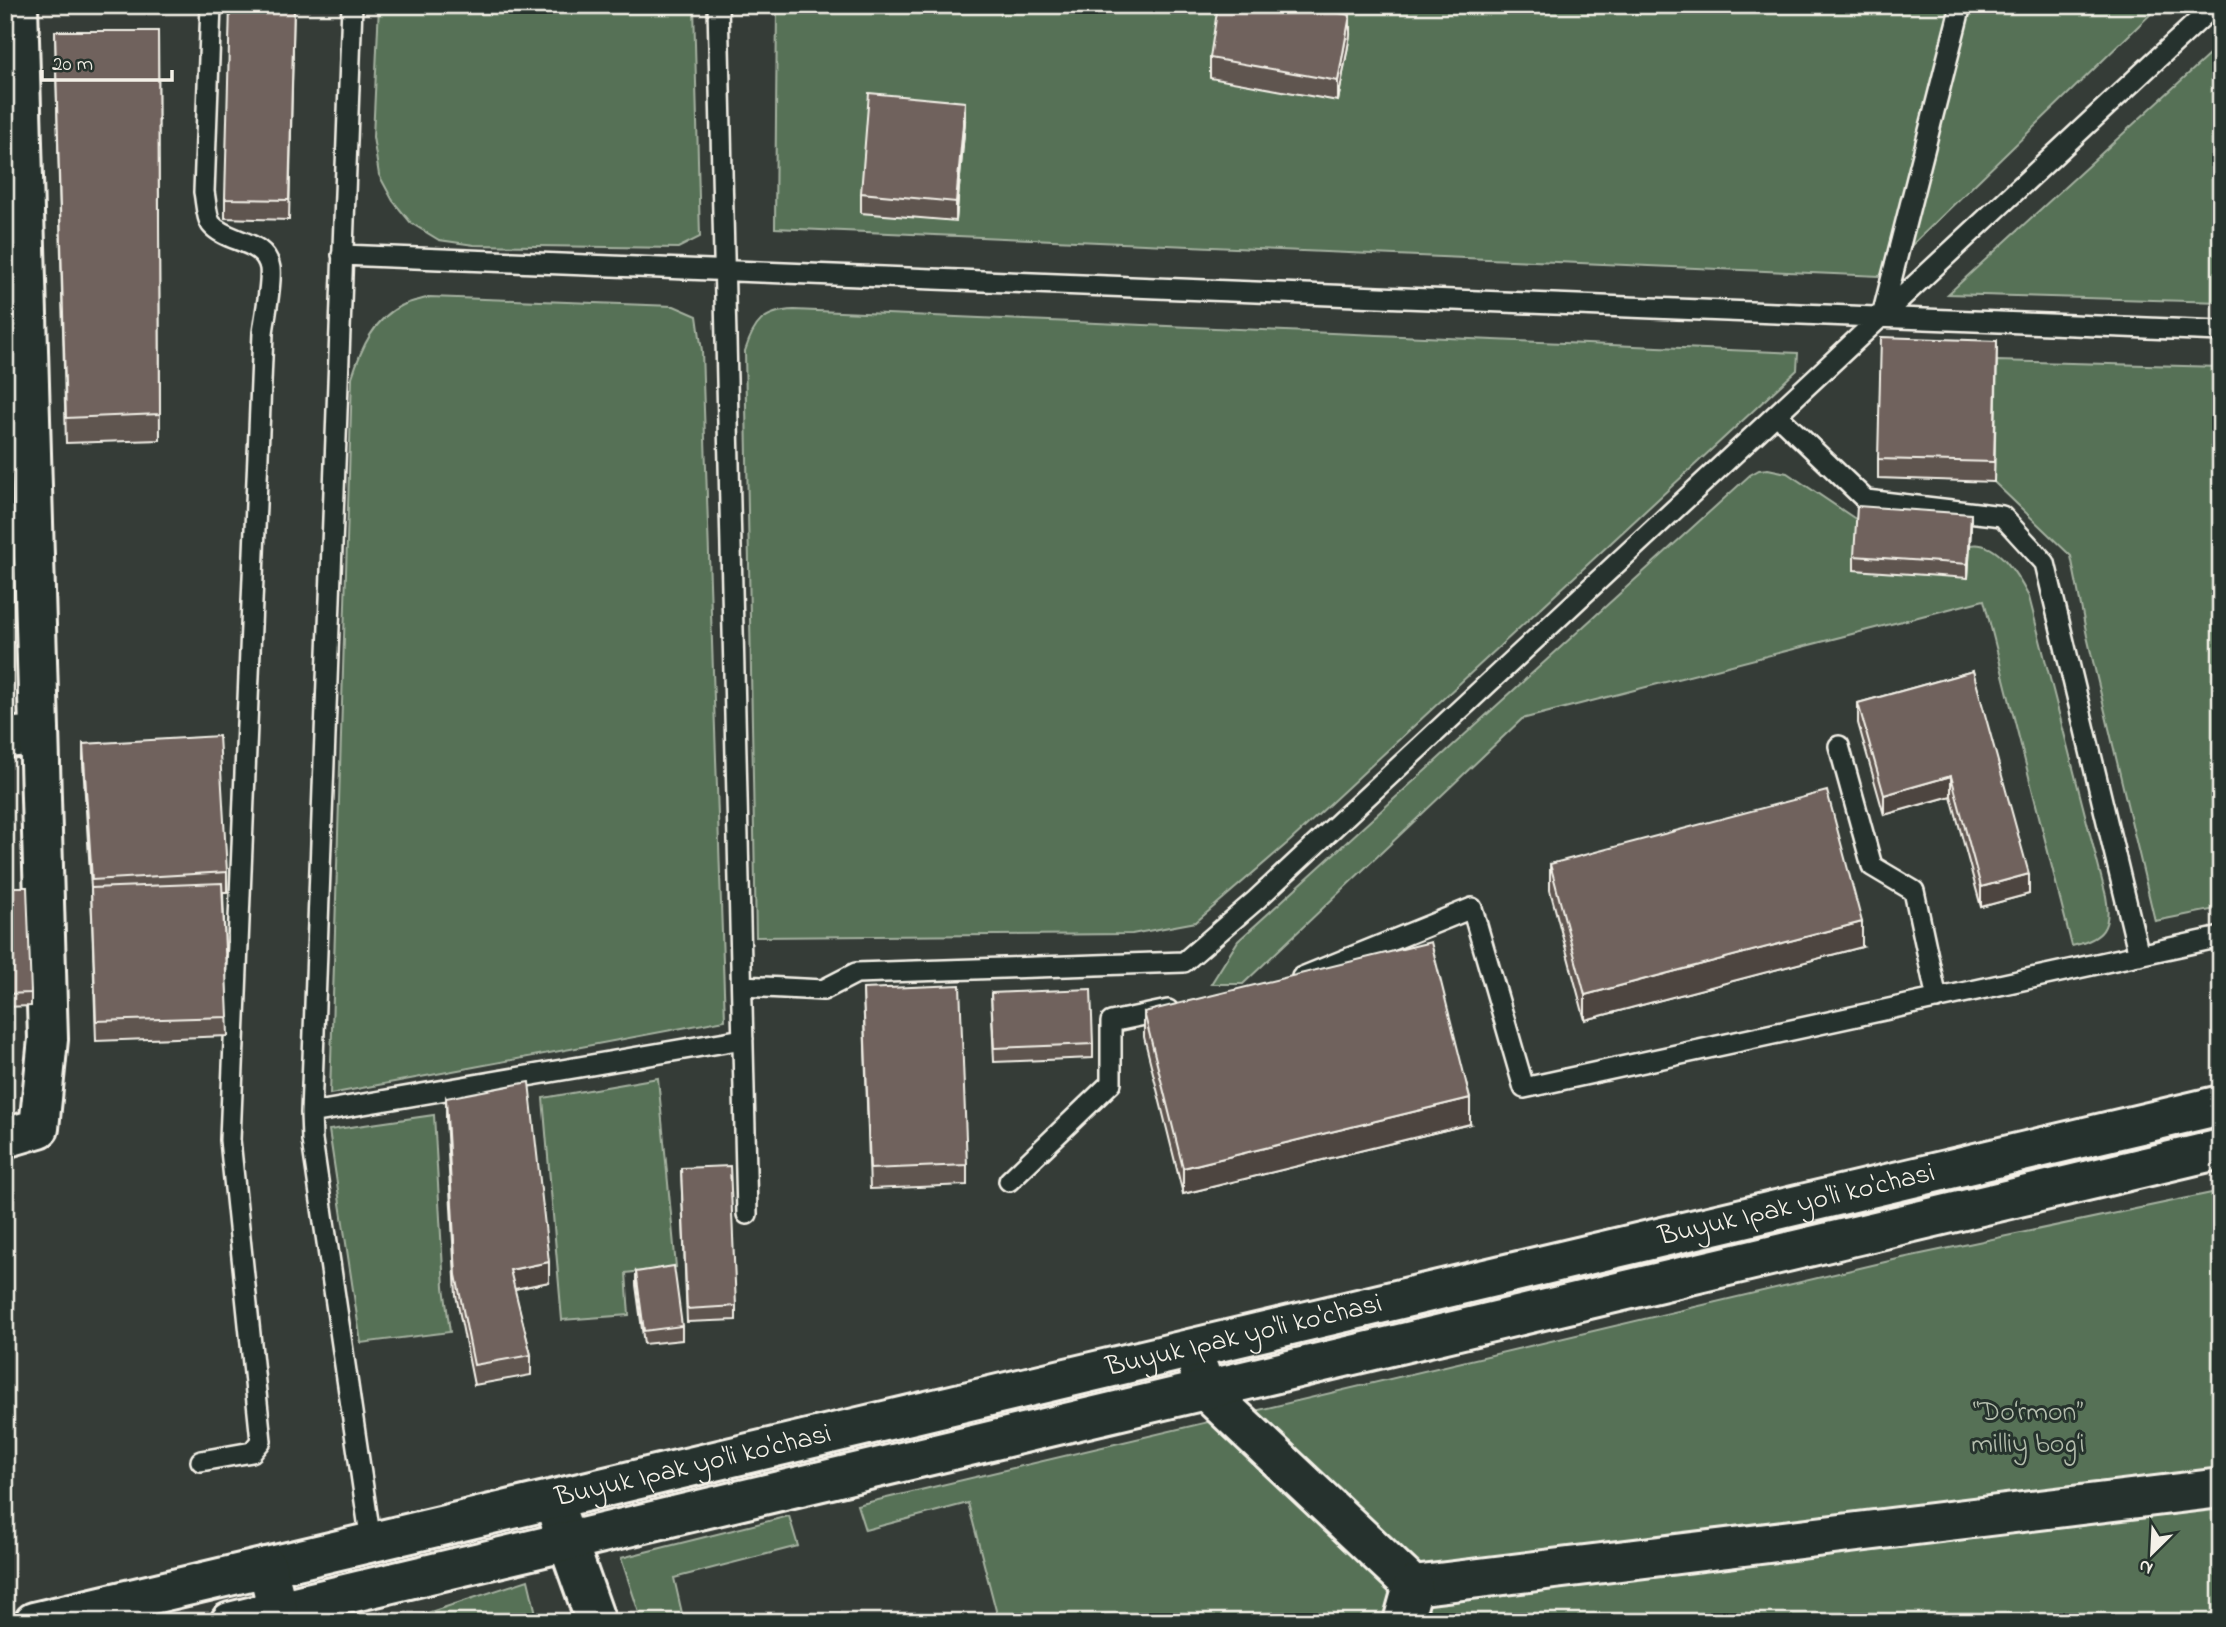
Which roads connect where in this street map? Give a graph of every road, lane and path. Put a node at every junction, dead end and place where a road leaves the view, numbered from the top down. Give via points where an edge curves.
1 (18, 5) edge
2 (211, 5) edge
3 (352, 5) edge
4 (718, 5) edge
5 (1961, 5) edge
6 (2215, 5) edge
7 (14, 206) edge
8 (342, 256) junction
9 (723, 271) junction
10 (1882, 317) junction
11 (2221, 331) edge
12 (1777, 415) junction
13 (22, 737) edge
14 (1839, 746) dead end
15 (2221, 937) edge
16 (2139, 955) junction
17 (1284, 984) edge
18 (742, 986) junction
19 (1937, 999) junction
20 (1191, 1005) edge
21 (743, 1039) junction
22 (2221, 1105) edge
23 (311, 1113) junction
24 (5, 1138) edge
25 (2221, 1149) edge
26 (1009, 1181) dead end
27 (747, 1214) dead end
28 (1191, 1348) junction
29 (1205, 1390) junction
30 (201, 1461) dead end
31 (2221, 1488) edge
32 (553, 1499) junction
33 (566, 1541) junction
34 (371, 1542) junction
35 (267, 1567) junction
36 (1413, 1586) junction
37 (278, 1610) junction
38 (34, 1622) edge
39 (230, 1622) edge
40 (596, 1622) edge
41 (1403, 1622) edge

1 - 7 street
2 - 30 lane via 204,192 209,222 221,233 265,254 270,268 263,333 230,1140 261,1441 252,1452
3 - 8 lane
4 - 9 lane
5 - 10 lane
6 - 10 lane
7 - 13 street
8 - 9 lane
8 - 23 lane
9 - 10 lane
9 - 18 lane
10 - 11 lane
10 - 12 lane
12 - 16 lane via 1866,500 2002,516 2045,563
12 - 18 lane via 1256,900 1184,961 856,973 823,990
13 - 24 street via 48,1039 39,1128
14 - 19 lane via 1872,866 1914,891
15 - 16 lane
16 - 19 lane
17 - 19 lane via 1472,908 1524,1088
18 - 21 lane
20 - 26 lane via 1111,1022 1111,1083
21 - 23 lane
21 - 27 lane
22 - 28 street, Buyuk Ipak yo'li ko'chasi
23 - 34 lane
25 - 29 street, Buyuk Ipak yo'li ko'chasi
28 - 29 street
28 - 32 street, Buyuk Ipak yo'li ko'chasi
29 - 33 street, Buyuk Ipak yo'li ko'chasi
29 - 36 street
31 - 36 street
32 - 33 street
32 - 34 street, Buyuk Ipak yo'li ko'chasi
33 - 37 street, Buyuk Ipak yo'li ko'chasi
33 - 40 street
34 - 35 street, Buyuk Ipak yo'li ko'chasi
35 - 37 street
35 - 38 street, Buyuk Ipak yo'li ko'chasi
36 - 41 street
37 - 39 street, Buyuk Ipak yo'li ko'chasi

